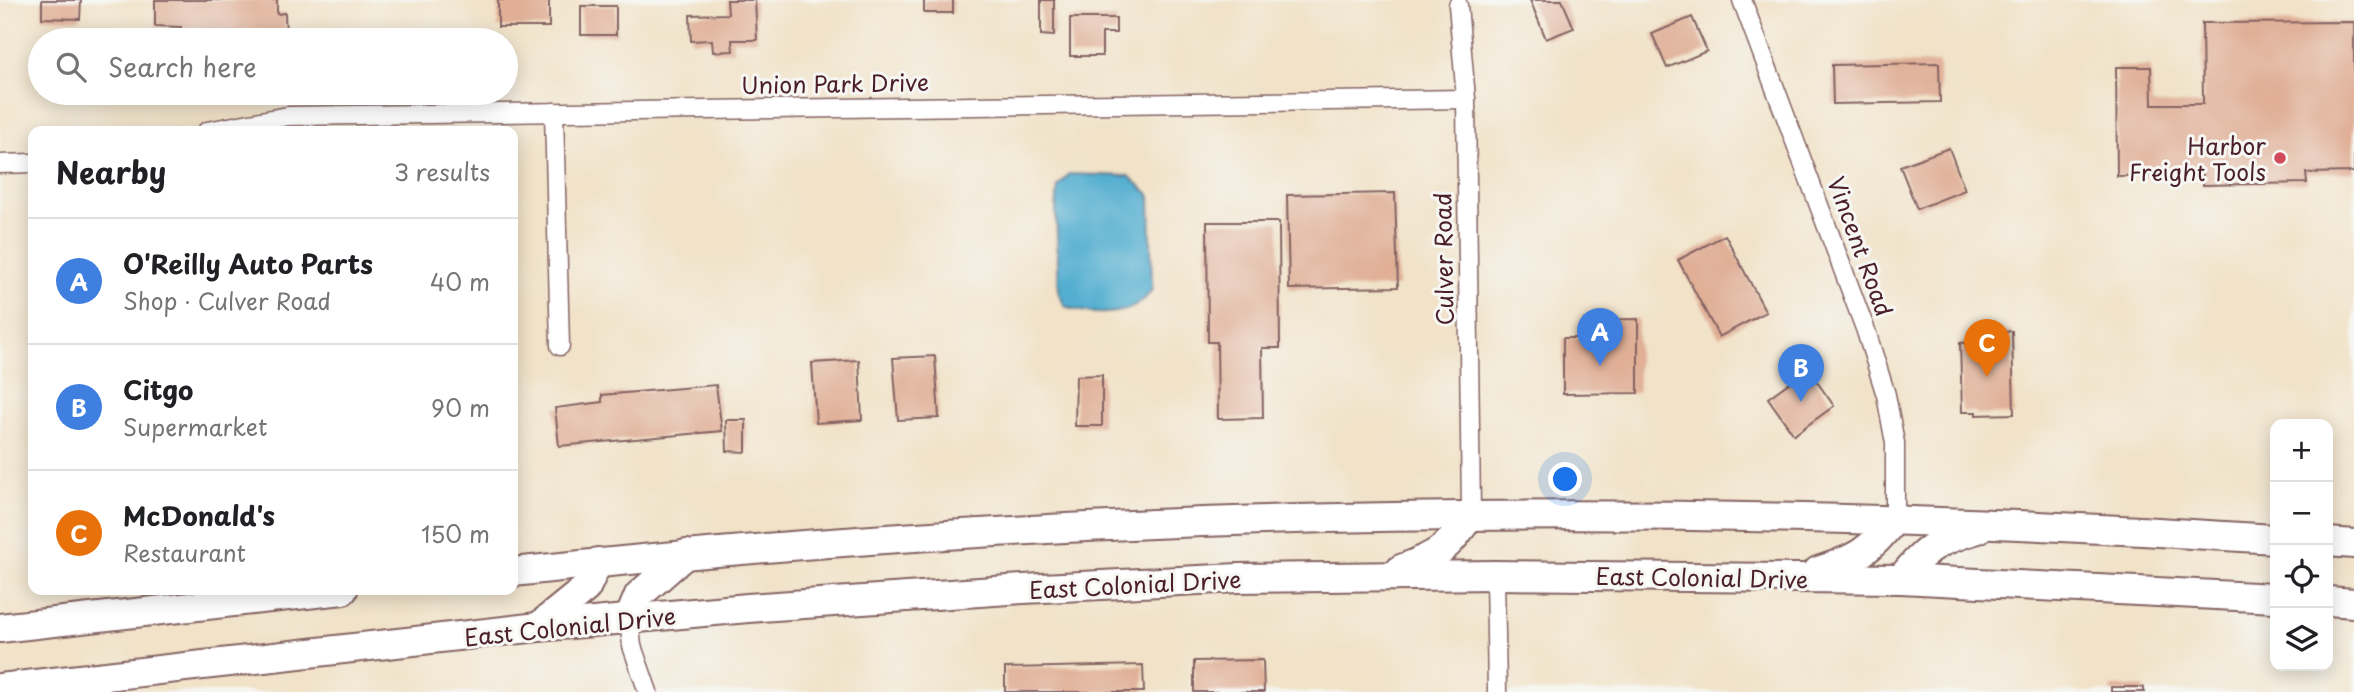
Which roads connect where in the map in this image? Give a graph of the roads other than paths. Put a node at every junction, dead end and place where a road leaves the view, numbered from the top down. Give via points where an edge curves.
1 (1742, 0) edge
2 (1458, 5) dead end
3 (1466, 99) junction
4 (554, 112) junction
5 (234, 126) edge
6 (28, 163) edge
7 (0, 164) edge
8 (560, 346) dead end
9 (1471, 513) junction
10 (1895, 518) junction
11 (1997, 523) junction
12 (2270, 539) edge
13 (2333, 542) edge
14 (2354, 544) edge
15 (686, 554) junction
16 (598, 562) junction
17 (518, 571) edge
18 (1495, 575) junction
19 (1382, 576) junction
20 (1795, 578) junction
21 (1901, 579) junction
22 (298, 595) edge
23 (2270, 598) edge
24 (2333, 601) edge
25 (2354, 603) edge
26 (629, 619) junction
27 (538, 627) junction
28 (0, 628) edge
29 (0, 688) edge
30 (648, 692) edge
31 (1497, 692) edge

1 - 10 street, Vincent Road via 1886,395 1895,443
2 - 3 street, Culver Road
3 - 4 street, Union Park Drive
3 - 9 street, Culver Road
4 - 5 street, Union Park Drive via 288,116
4 - 8 street
6 - 7 street
9 - 10 highway
9 - 15 highway via 1103,525
9 - 19 highway via 1456,538 1433,558
10 - 11 highway
10 - 20 highway via 1877,544 1853,560
11 - 12 highway
11 - 21 highway via 1949,537 1922,551
13 - 14 highway
15 - 16 highway
15 - 26 highway via 639,595
16 - 17 highway
16 - 27 highway via 586,588
18 - 19 highway, East Colonial Drive
18 - 20 highway, East Colonial Drive
18 - 31 street
19 - 26 highway, East Colonial Drive via 1023,589
20 - 21 highway, East Colonial Drive
21 - 23 highway, East Colonial Drive
22 - 28 highway
24 - 25 highway
26 - 27 highway, East Colonial Drive
26 - 30 street via 632,646
27 - 29 highway, East Colonial Drive

